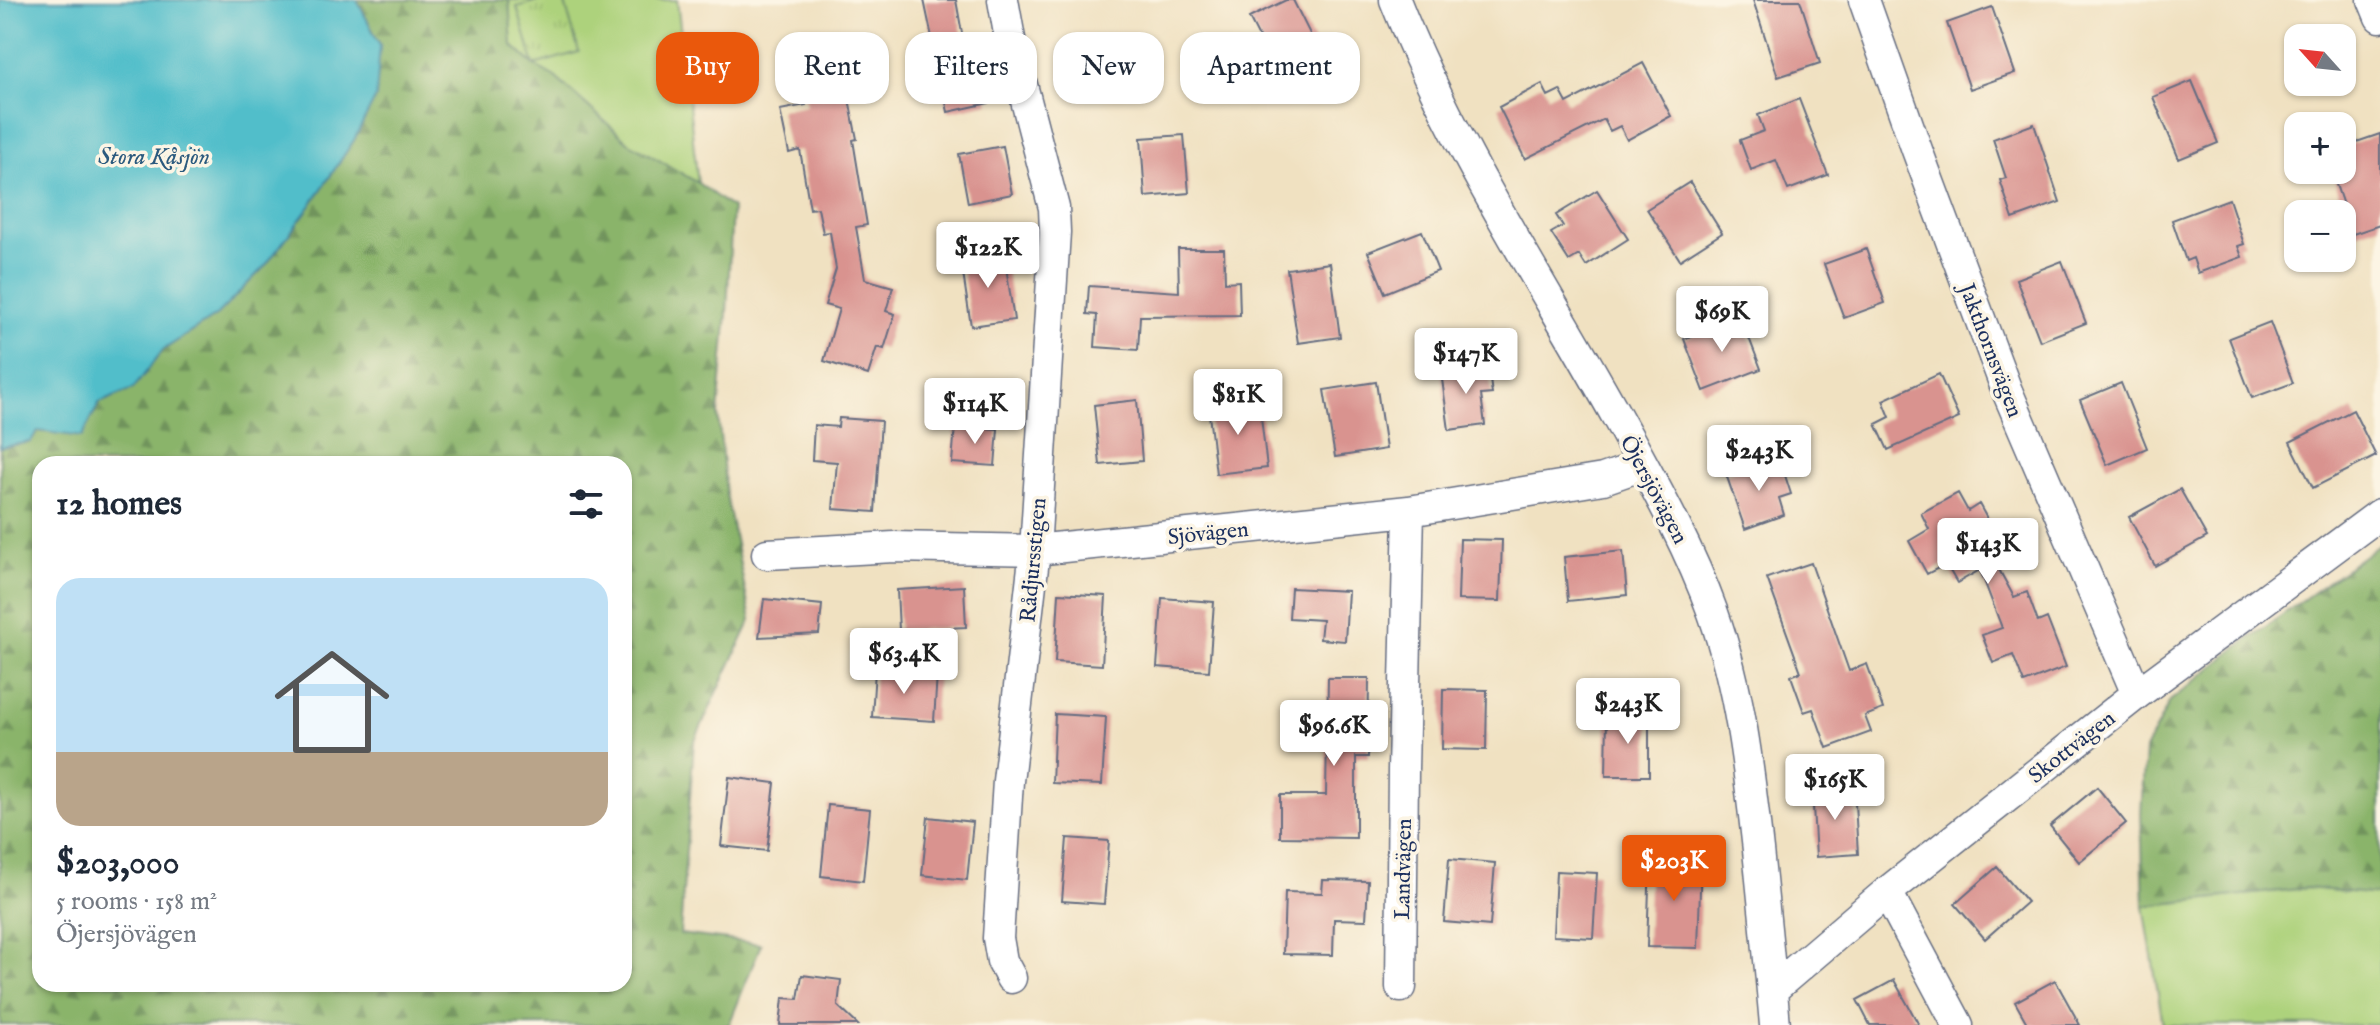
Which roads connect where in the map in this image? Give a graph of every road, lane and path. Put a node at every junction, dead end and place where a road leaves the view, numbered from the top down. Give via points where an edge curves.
1 (1003, 0) edge
2 (1395, 0) edge
3 (1864, 0) edge
4 (2373, 0) edge
5 (2380, 17) edge
6 (1643, 465) junction
7 (1409, 511) junction
8 (2380, 514) edge
9 (1035, 550) junction
10 (767, 554) dead end
11 (2137, 694) junction
12 (1887, 892) junction
13 (1011, 978) dead end
14 (1401, 987) dead end
15 (1772, 990) junction
16 (1775, 1025) edge
17 (1958, 1025) edge

1 - 9 street, Rådjursstigen via 1054,208
2 - 6 street, Öjersjövägen via 1460,143
3 - 11 street, Jakthornsvägen via 2007,391
4 - 5 street
6 - 7 street, Sjövägen via 1603,479
6 - 15 street, Öjersjövägen via 1689,553 1732,679 1749,765
7 - 9 street, Sjövägen
7 - 14 street, Landvägen
8 - 11 street, Skottvägen
9 - 10 street, Sjövägen via 894,547
9 - 13 street, Rådjursstigen via 1008,781 998,938
11 - 12 street, Skottvägen
12 - 15 street, Skottvägen
12 - 17 street
15 - 16 street, Öjersjövägen

